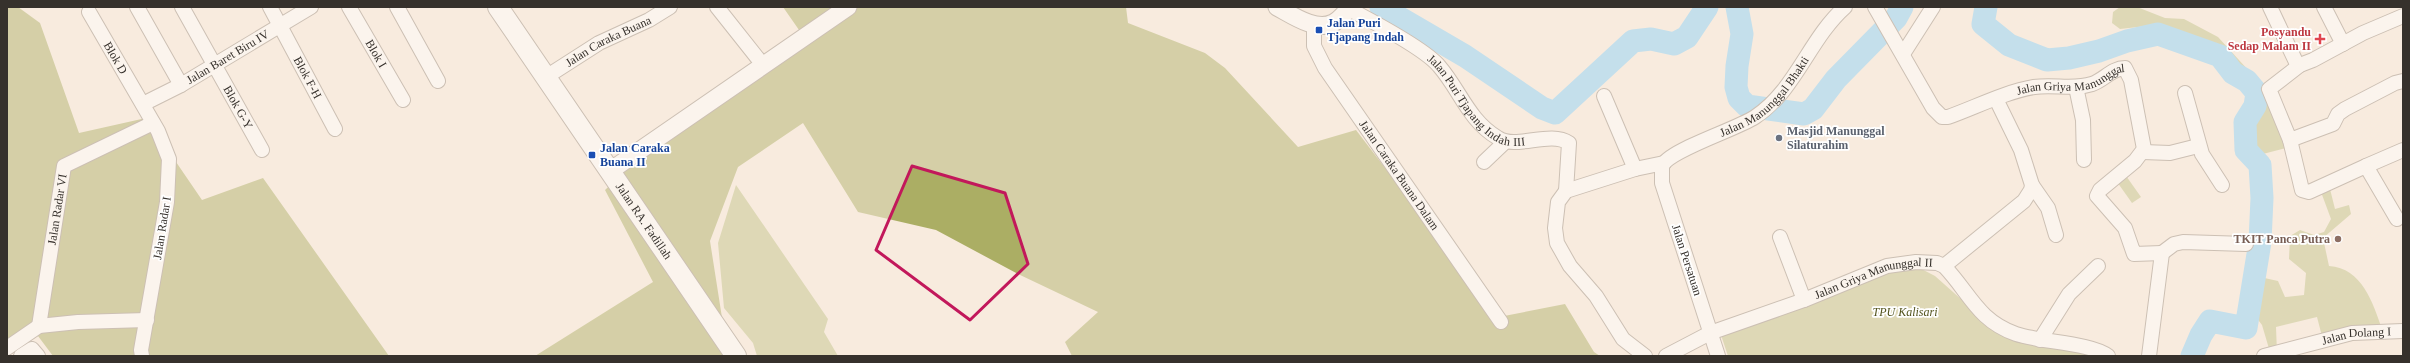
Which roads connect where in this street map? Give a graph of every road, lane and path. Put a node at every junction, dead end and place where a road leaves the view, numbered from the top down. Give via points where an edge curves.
1 (137, 7) edge
2 (182, 7) edge
3 (270, 7) edge
4 (311, 7) edge
5 (349, 7) edge
6 (397, 7) edge
7 (498, 7) edge
8 (670, 7) edge
9 (717, 7) edge
10 (848, 7) edge
11 (1277, 7) edge
12 (1845, 7) edge
13 (1933, 7) edge
14 (2270, 7) edge
15 (2324, 7) edge
16 (1350, 8) edge
17 (89, 12) dead end
18 (1878, 13) edge
19 (2403, 16) edge
20 (1314, 24) junction
21 (281, 25) junction
22 (2343, 44) junction
23 (1903, 54) junction
24 (2307, 62) junction
25 (214, 65) junction
26 (763, 65) junction
27 (546, 77) junction
28 (438, 81) dead end
29 (2403, 81) edge
30 (181, 85) junction
31 (2076, 87) junction
32 (2185, 93) dead end
33 (1604, 96) dead end
34 (1996, 99) junction
35 (403, 100) dead end
36 (143, 104) junction
37 (153, 123) junction
38 (335, 129) dead end
39 (2290, 140) junction
40 (1505, 142) junction
41 (2198, 146) junction
42 (262, 150) dead end
43 (2403, 150) edge
44 (2143, 152) junction
45 (2084, 160) dead end
46 (1484, 162) dead end
47 (1664, 163) junction
48 (2366, 166) junction
49 (1635, 169) junction
50 (610, 171) junction
51 (2032, 185) junction
52 (2222, 185) dead end
53 (1562, 197) junction
54 (2397, 219) dead end
55 (2056, 234) dead end
56 (1780, 237) dead end
57 (2246, 244) dead end
58 (2162, 253) junction
59 (1944, 266) junction
60 (2098, 266) dead end
61 (1804, 300) junction
62 (147, 320) junction
63 (1501, 322) dead end
64 (39, 326) junction
65 (2403, 331) edge
66 (1710, 333) junction
67 (2040, 340) junction
68 (7, 348) edge
69 (2308, 351) edge
70 (21, 356) edge
71 (38, 356) edge
72 (142, 356) edge
73 (736, 356) edge
74 (1645, 356) edge
75 (1666, 356) edge
76 (1718, 356) edge
77 (2108, 356) edge
78 (2150, 356) edge
79 (2264, 356) edge

1 - 30 street
2 - 25 street, Blok G-Y
3 - 21 street, Blok F-H
4 - 21 street, Jalan Baret Biru IV
5 - 35 street, Blok I
6 - 28 street
7 - 27 main road, Jalan RA. Fadillah
8 - 27 street, Jalan Caraka Buana via 649,20 599,43
9 - 26 street
10 - 26 street
11 - 20 street
12 - 47 street, Jalan Manunggal Bhakti via 1815,44 1790,83 1771,104 1756,116 1724,134 1684,149
13 - 23 street
14 - 24 street via 2296,62
15 - 22 street
16 - 20 street via 1331,24
16 - 40 street, Jalan Puri Tjapang Indah III via 1439,65 1476,119 1491,134
17 - 36 street, Blok D
18 - 23 street, Jalan Griya Manunggal
19 - 22 street
20 - 63 street, Jalan Caraka Buana Dalam via 1314,46 1325,68
21 - 25 street, Jalan Baret Biru IV
21 - 38 street, Blok F-H
22 - 24 street
23 - 34 street, Jalan Griya Manunggal via 1933,108 1942,117
24 - 39 street via 2269,89
25 - 30 street, Jalan Baret Biru IV
25 - 42 street, Blok G-Y
26 - 50 street
27 - 50 main road, Jalan RA. Fadillah
29 - 39 street via 2345,109 2338,114 2333,124
30 - 36 street, Jalan Baret Biru IV
31 - 34 street, Jalan Griya Manunggal via 2036,87
31 - 44 street, Jalan Griya Manunggal via 2093,83 2119,68 2125,68 2144,146
31 - 45 street via 2083,120
32 - 41 street
33 - 49 street
34 - 51 street via 2021,150
36 - 37 street, Jalan Radar I
37 - 62 street, Jalan Radar I via 168,151 170,169
37 - 64 street, Jalan Radar VI via 64,166
39 - 48 street via 2302,190 2309,192
40 - 46 street
40 - 53 street, Jalan Puri Tjapang Indah III via 1549,139 1569,143
41 - 44 street via 2170,153
41 - 52 street
43 - 48 street
44 - 58 street via 2100,190 2097,196 2125,228 2134,254
47 - 49 street
47 - 66 street, Jalan Persatuan via 1662,184
48 - 54 street
49 - 53 street
50 - 73 main road, Jalan RA. Fadillah
51 - 55 street via 2050,213
51 - 59 street via 2024,201
53 - 74 street via 1555,233 1561,251 1599,301 1623,339
56 - 61 street
57 - 58 street via 2183,242 2174,244
58 - 78 street
59 - 61 street, Jalan Griya Manunggal II via 1916,262 1887,266
59 - 67 street, Jalan Griya Manunggal II via 1982,314 2016,334
60 - 67 street via 2069,294
61 - 66 street, Jalan Griya Manunggal II
62 - 64 street
62 - 72 street, Jalan Radar I
64 - 68 street
65 - 69 street, Jalan Dolang I via 2352,333
66 - 75 street, Jalan Griya Manunggal II
66 - 76 street, Jalan Persatuan
67 - 77 street, Jalan Griya Manunggal II via 2093,349
69 - 79 street, Jalan Dolang I
70 - 71 street via 32,349

